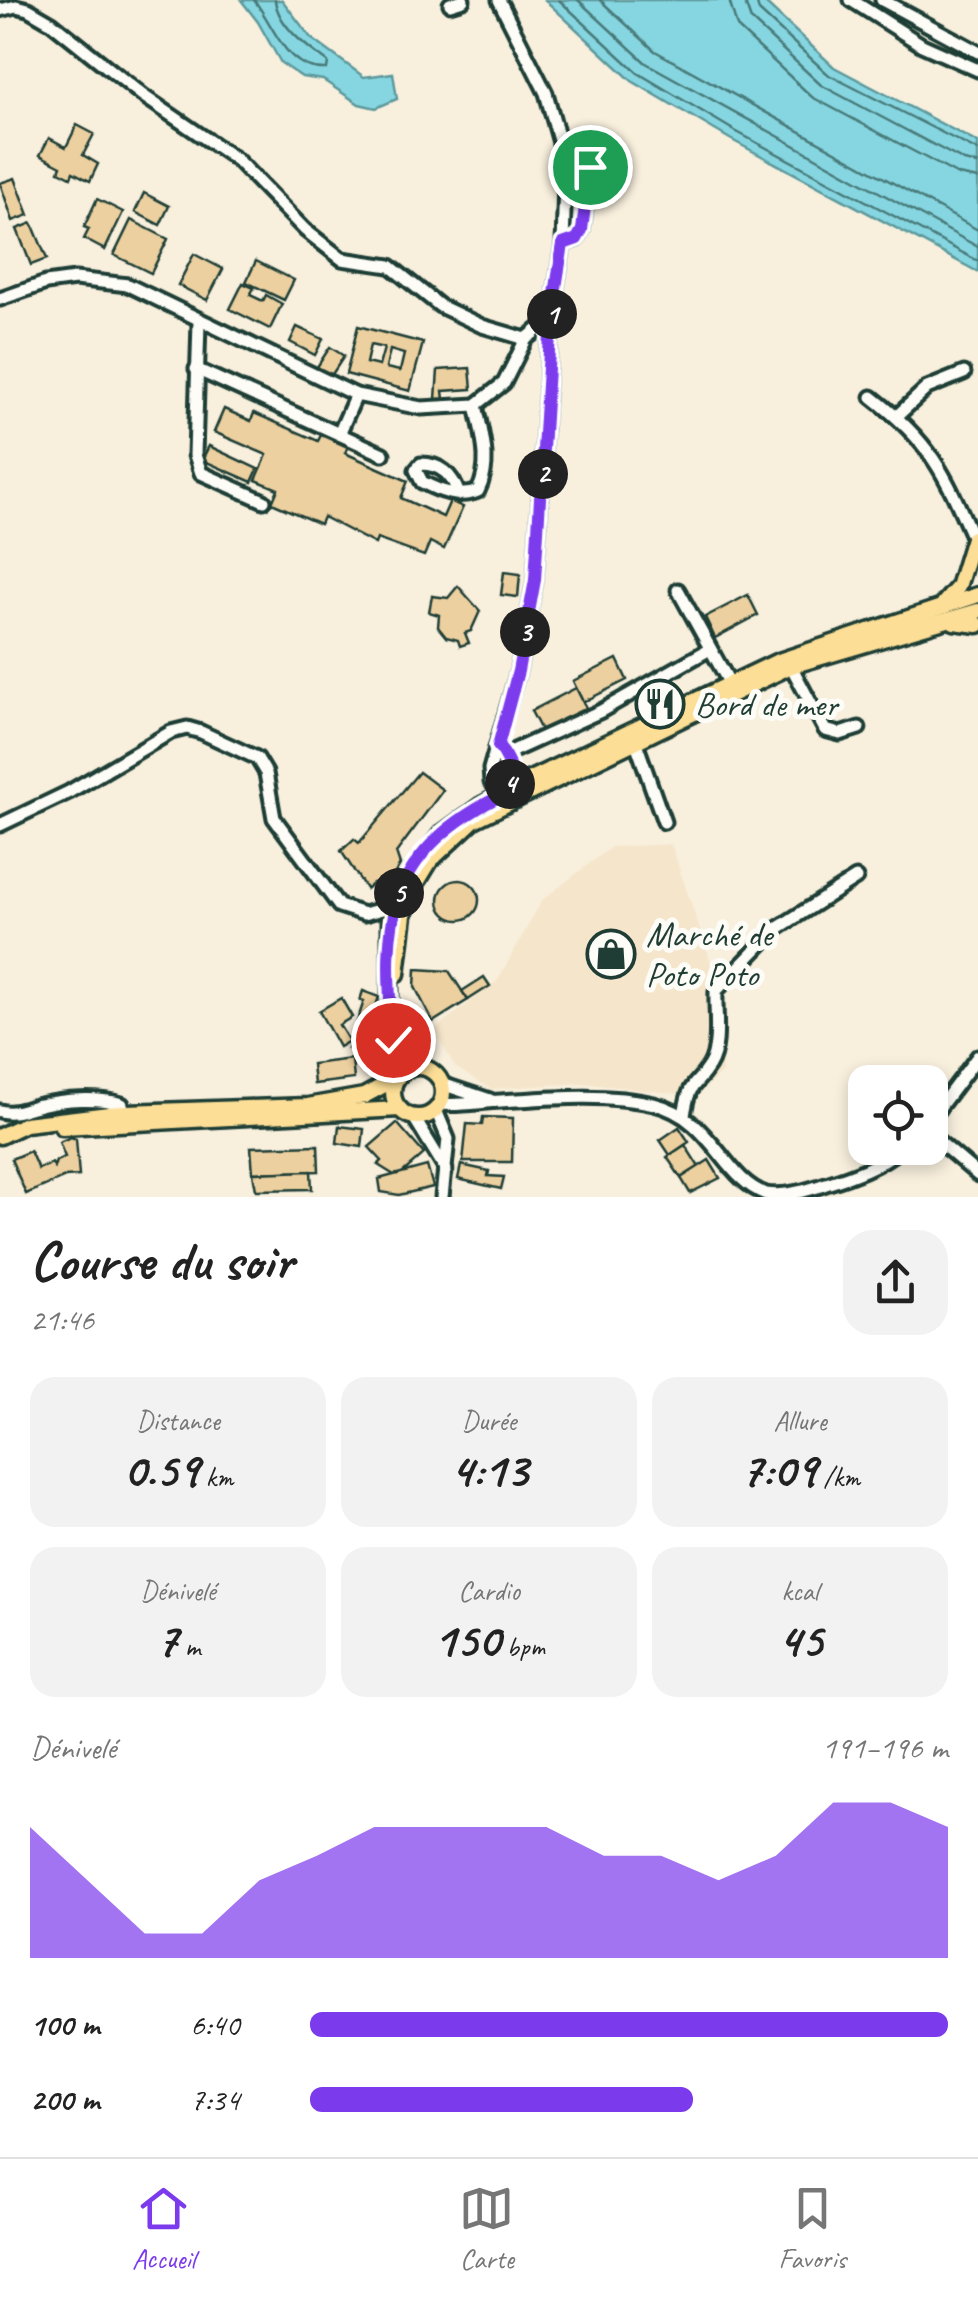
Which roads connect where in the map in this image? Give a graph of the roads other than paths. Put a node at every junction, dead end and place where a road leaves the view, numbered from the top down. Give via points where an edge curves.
1 (498, 0) edge
2 (851, 0) edge
3 (882, 0) edge
4 (0, 10) edge
5 (978, 52) edge
6 (978, 70) edge
7 (618, 169) dead end
8 (563, 244) junction
9 (0, 298) edge
10 (551, 319) junction
11 (199, 322) junction
12 (526, 339) junction
13 (196, 369) junction
14 (964, 373) dead end
15 (356, 395) junction
16 (872, 397) dead end
17 (476, 405) junction
18 (898, 416) junction
19 (339, 434) junction
20 (383, 454) dead end
21 (459, 495) dead end
22 (264, 501) dead end
23 (976, 543) edge
24 (678, 590) dead end
25 (978, 595) edge
26 (978, 611) edge
27 (936, 615) junction
28 (978, 625) edge
29 (710, 649) junction
30 (791, 666) junction
31 (730, 684) junction
32 (859, 728) dead end
33 (635, 740) junction
34 (502, 750) junction
35 (510, 796) junction
36 (664, 822) dead end
37 (0, 826) edge
38 (856, 878) dead end
39 (393, 906) junction
40 (978, 1056) edge
41 (403, 1073) junction
42 (442, 1084) junction
43 (948, 1096) edge
44 (494, 1101) junction
45 (438, 1107) junction
46 (0, 1111) edge
47 (407, 1112) junction
48 (684, 1115) junction
49 (126, 1118) junction
50 (0, 1136) edge
51 (0, 1146) edge
52 (948, 1149) edge
53 (874, 1165) edge
54 (446, 1170) junction
55 (978, 1175) edge
56 (767, 1196) edge
57 (442, 1197) edge

1 - 8 street via 535,65 556,123 565,182
2 - 6 street via 922,45
3 - 5 street
4 - 12 street via 16,6 52,23 236,160 342,258 390,266 440,306
7 - 8 street via 600,157 592,160 582,230
8 - 10 street
9 - 11 street via 46,283 104,280 128,285
10 - 12 street
10 - 34 street via 535,580
11 - 13 street
11 - 15 street
12 - 17 street via 504,383
13 - 19 street
13 - 22 street via 195,455 201,473
14 - 18 street via 927,388
15 - 17 street via 422,408
15 - 19 street
16 - 18 street
17 - 21 street via 486,474 478,490
18 - 23 street via 930,452
19 - 20 street
23 - 27 main road via 958,587
24 - 29 street
25 - 27 main road
26 - 27 main road
27 - 28 main road
27 - 30 main road
27 - 31 main road via 796,654
29 - 31 street
29 - 34 street via 601,711
30 - 32 street via 825,730
30 - 33 main road
31 - 35 main road
33 - 35 main road
33 - 36 street
34 - 35 street
34 - 35 street via 492,755 492,782
35 - 39 main road via 480,806 440,834
35 - 41 main road via 447,841 410,894 397,971
37 - 39 street via 187,728 258,758 274,818 338,906 364,914
38 - 48 street via 775,930 716,991 714,1054 689,1089
39 - 41 main road via 390,1008
40 - 43 street
41 - 42 main road via 431,1070
41 - 47 main road via 394,1094
41 - 49 main road via 364,1096 308,1106
42 - 44 street
42 - 45 main road
44 - 45 street
44 - 48 street via 630,1100
45 - 47 main road
45 - 54 street via 448,1139
46 - 49 street via 108,1100 122,1104
47 - 49 main road
47 - 54 street
48 - 56 street
49 - 50 main road via 25,1124
49 - 51 main road via 30,1132
52 - 55 street
53 - 56 street via 804,1191
54 - 57 street

